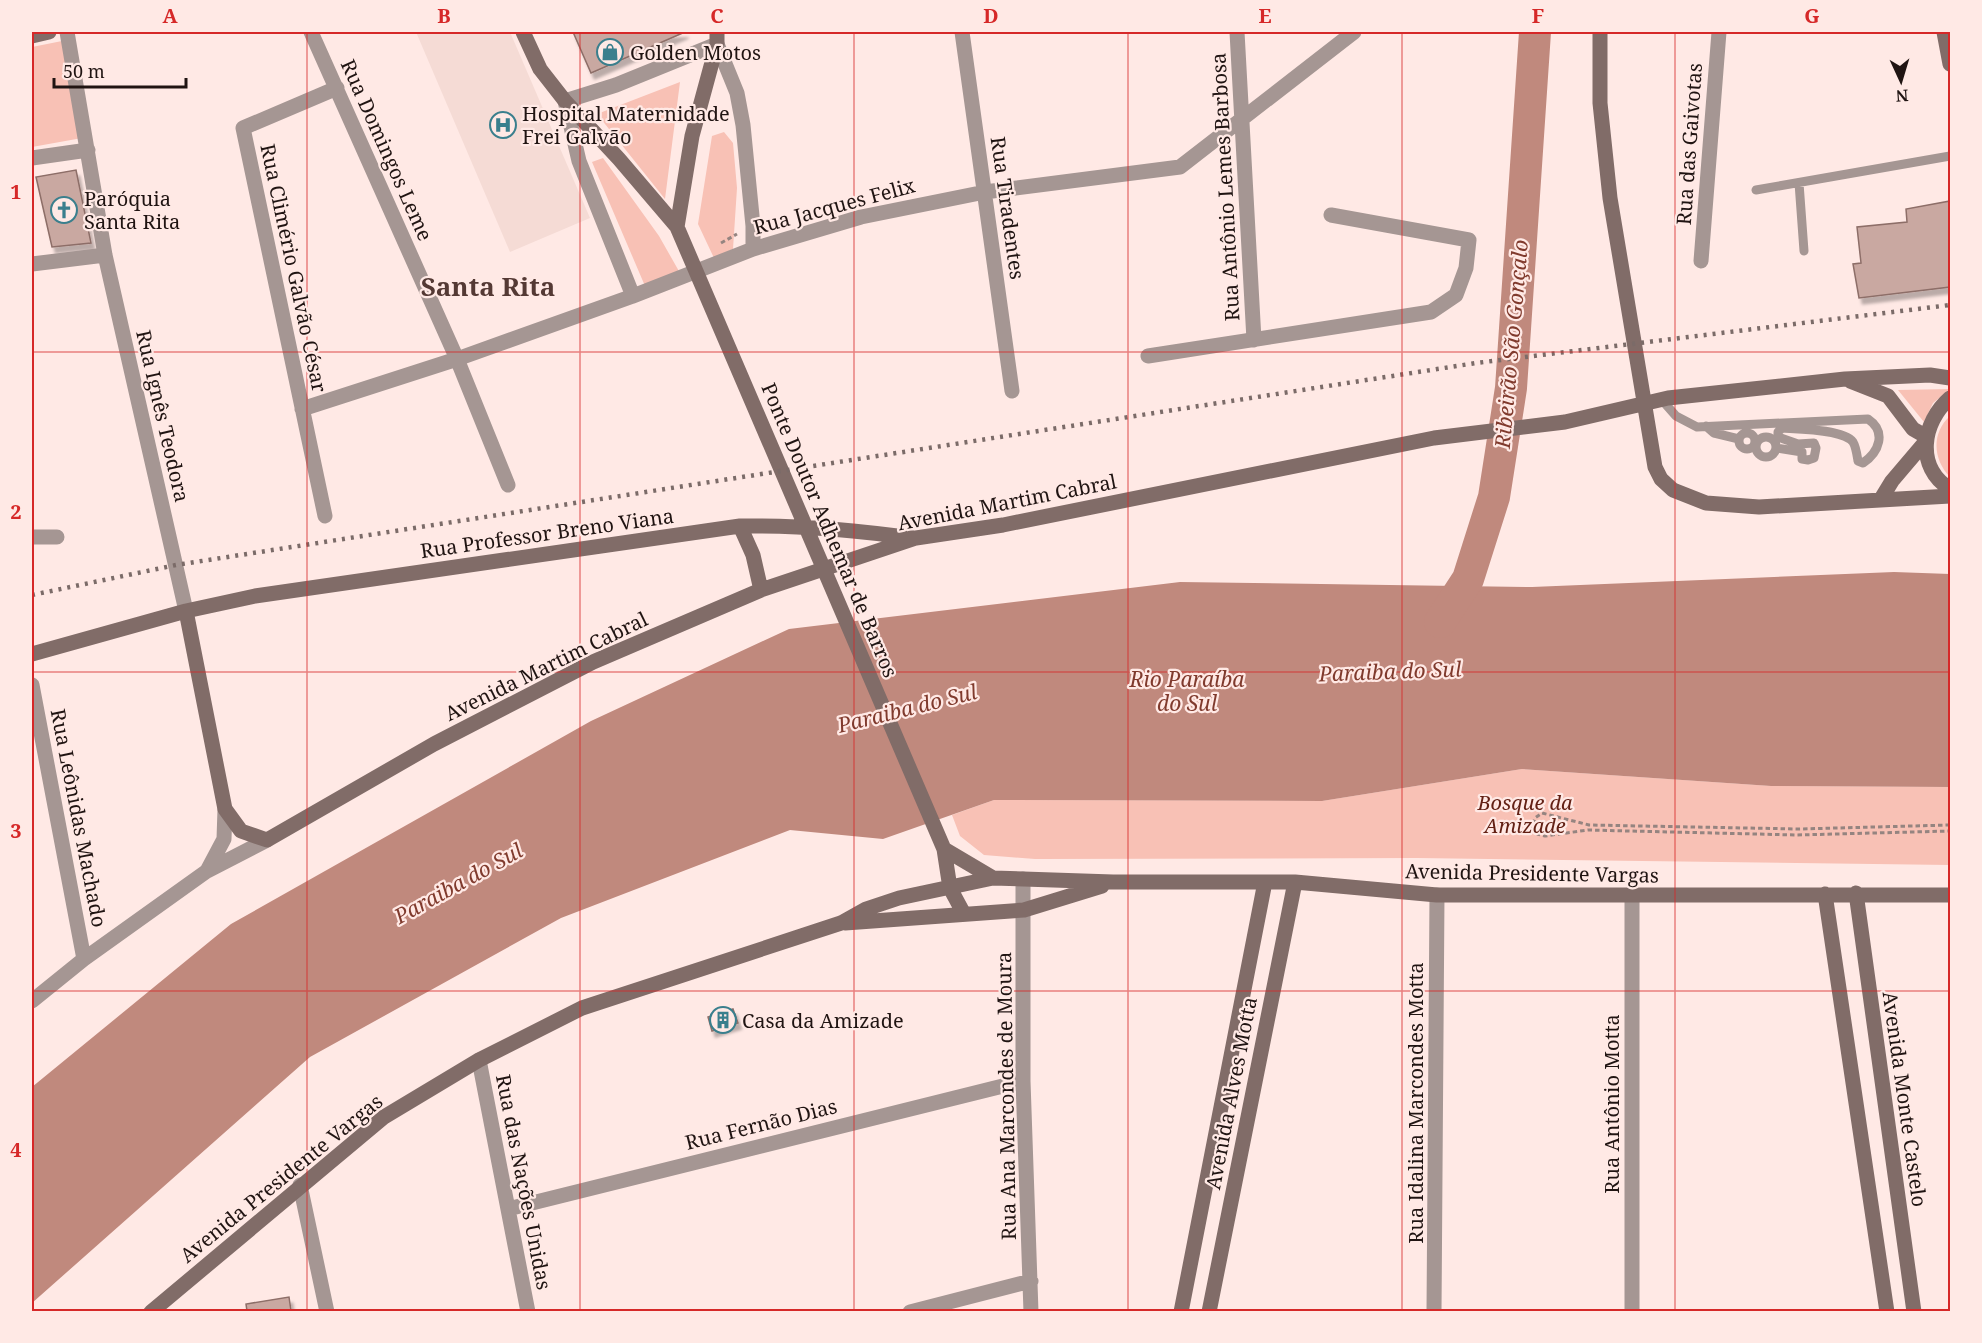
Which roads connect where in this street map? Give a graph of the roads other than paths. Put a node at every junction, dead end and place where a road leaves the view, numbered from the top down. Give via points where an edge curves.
1 (49, 32) edge
2 (67, 32) edge
3 (310, 32) edge
4 (523, 32) edge
5 (962, 32) edge
6 (1237, 32) edge
7 (1354, 32) edge
8 (1600, 32) edge
9 (1719, 32) edge
10 (1944, 32) edge
11 (32, 36) edge
12 (717, 38) edge
13 (1950, 64) edge
14 (337, 88) junction
15 (565, 101) junction
16 (1241, 120) junction
17 (88, 150) junction
18 (1950, 156) edge
19 (32, 158) edge
20 (1799, 183) junction
21 (1756, 190) dead end
22 (985, 192) junction
23 (1331, 215) dead end
24 (677, 227) junction
25 (753, 249) junction
26 (1804, 251) dead end
27 (105, 255) junction
28 (1701, 261) dead end
29 (32, 264) edge
30 (633, 296) junction
31 (1254, 340) junction
32 (1148, 356) dead end
33 (457, 359) junction
34 (1950, 378) edge
35 (1845, 379) junction
36 (1012, 391) dead end
37 (1950, 398) edge
38 (1661, 399) junction
39 (302, 409) junction
40 (1706, 426) junction
41 (1927, 439) junction
42 (1756, 443) junction
43 (1776, 448) junction
44 (508, 484) dead end
45 (1950, 489) edge
46 (1950, 496) edge
47 (1881, 499) junction
48 (325, 516) dead end
49 (740, 526) junction
50 (32, 537) edge
51 (57, 537) dead end
52 (916, 538) junction
53 (761, 590) junction
54 (186, 611) junction
55 (32, 654) edge
56 (32, 685) edge
57 (225, 809) junction
58 (267, 840) junction
59 (944, 849) junction
60 (207, 871) junction
61 (993, 878) junction
62 (1023, 879) junction
63 (1113, 882) junction
64 (1265, 882) junction
65 (1295, 882) junction
66 (950, 888) junction
67 (1856, 893) junction
68 (1825, 894) junction
69 (1950, 894) edge
70 (1437, 895) junction
71 (1632, 896) junction
72 (1024, 910) junction
73 (964, 914) junction
74 (841, 923) junction
75 (84, 960) junction
76 (32, 1001) edge
77 (479, 1060) junction
78 (1023, 1081) junction
79 (1211, 1158) junction
80 (1238, 1164) junction
81 (300, 1185) junction
82 (508, 1209) junction
83 (1031, 1281) junction
84 (151, 1311) edge
85 (327, 1311) edge
86 (528, 1311) edge
87 (910, 1311) edge
88 (1031, 1311) edge
89 (1181, 1311) edge
90 (1209, 1311) edge
91 (1434, 1311) edge
92 (1632, 1311) edge
93 (1887, 1311) edge
94 (1914, 1311) edge

1 - 11 street
2 - 17 street, Rua Ignês Teodora
3 - 14 street, Rua Domingos Leme
4 - 15 street via 540,69
5 - 22 street, Rua Tiradentes
6 - 16 street, Rua Antônio Lemes Barbosa
7 - 16 street, Rua Jacques Felix
8 - 47 street via 1600,103 1610,198 1655,467 1661,479 1673,490 1706,503 1759,507
9 - 28 street, Rua das Gaivotas
10 - 13 street
12 - 15 street via 616,85
12 - 24 street via 692,136
12 - 25 street via 743,125
14 - 33 street, Rua Domingos Leme
14 - 39 street, Rua Climério Galvão César via 243,128
15 - 24 street
15 - 30 street via 579,161
16 - 22 street, Rua Jacques Felix via 1180,167
16 - 31 street, Rua Antônio Lemes Barbosa
17 - 19 street
17 - 27 street, Rua Ignês Teodora
18 - 20 lane
20 - 21 lane
20 - 26 lane
22 - 25 street, Rua Jacques Felix via 861,217
22 - 36 street, Rua Tiradentes
23 - 31 street via 1469,240 1466,268 1456,295 1431,312
24 - 59 street, Ponte Doutor Adhemar de Barros
25 - 30 street, Rua Jacques Felix
27 - 29 street
27 - 54 street, Rua Ignês Teodora
30 - 33 street, Rua Jacques Felix
31 - 32 street
33 - 39 street, Rua Jacques Felix
33 - 44 street, Rua Domingos Leme
34 - 35 street, Avenida Martim Cabral via 1930,375
35 - 38 street, Avenida Martim Cabral
35 - 41 street via 1888,396 1913,429
37 - 41 street via 1929,424
38 - 40 lane via 1676,416
38 - 52 street, Avenida Martim Cabral via 1565,422 1434,438 1003,525
39 - 48 street, Rua Climério Galvão César
40 - 42 lane via 1714,433 1739,439 1739,445 1746,450
40 - 43 lane via 1868,419 1874,423 1879,439 1874,455 1863,463 1858,461 1850,439 1809,429 1782,428 1778,438 1798,444 1814,442 1814,458 1802,459 1802,452
41 - 45 street via 1928,458 1935,474
41 - 47 street
42 - 43 lane via 1770,437
42 - 43 lane via 1764,456 1770,456
46 - 47 street
49 - 52 street, Rua Professor Breno Viana via 785,525
49 - 53 street via 753,555
49 - 54 street, Rua Professor Breno Viana via 255,596
50 - 51 street
52 - 53 street, Avenida Martim Cabral
53 - 58 street, Avenida Martim Cabral via 593,662 434,744
54 - 55 street, Rua Professor Breno Viana
54 - 57 street, Rua Ignês Teodora
56 - 75 street, Rua Leônidas Machado
57 - 58 street via 241,831
57 - 60 street via 224,838
58 - 60 street, Avenida Martim Cabral
59 - 61 street
59 - 66 street, Ponte Doutor Adhemar de Barros
60 - 75 street, Avenida Martim Cabral
61 - 62 street, Avenida Presidente Vargas
61 - 66 street, Avenida Presidente Vargas
62 - 63 street, Avenida Presidente Vargas
62 - 72 street, Rua Ana Marcondes de Moura
63 - 64 street, Avenida Presidente Vargas
63 - 72 street, Avenida Presidente Vargas
64 - 65 street, Avenida Presidente Vargas
64 - 79 street, Avenida Alves Motta
65 - 70 street, Avenida Presidente Vargas
65 - 80 street, Avenida Alves Motta
66 - 73 street, Ponte Doutor Adhemar de Barros
66 - 74 street, Avenida Presidente Vargas via 899,898
67 - 68 street, Avenida Presidente Vargas
67 - 69 street, Avenida Presidente Vargas
67 - 94 street, Avenida Monte Castelo
68 - 71 street, Avenida Presidente Vargas
68 - 93 street
70 - 71 street, Avenida Presidente Vargas
70 - 91 street, Rua Idalina Marcondes Motta
71 - 92 street, Rua Antônio Motta
72 - 73 street, Avenida Presidente Vargas
72 - 78 street, Rua Ana Marcondes de Moura
73 - 74 street, Avenida Presidente Vargas
74 - 77 street, Avenida Presidente Vargas via 582,1008
75 - 76 street, Avenida Martim Cabral
77 - 81 street, Avenida Presidente Vargas via 384,1117
77 - 82 street, Rua das Nações Unidas
78 - 82 street, Rua Fernão Dias
78 - 83 street, Rua Ana Marcondes de Moura
79 - 80 street
79 - 89 street, Avenida Alves Motta
80 - 90 street, Avenida Alves Motta
81 - 84 street, Avenida Presidente Vargas
81 - 85 street
82 - 86 street, Rua das Nações Unidas
83 - 87 street
83 - 88 street, Rua Ana Marcondes de Moura

